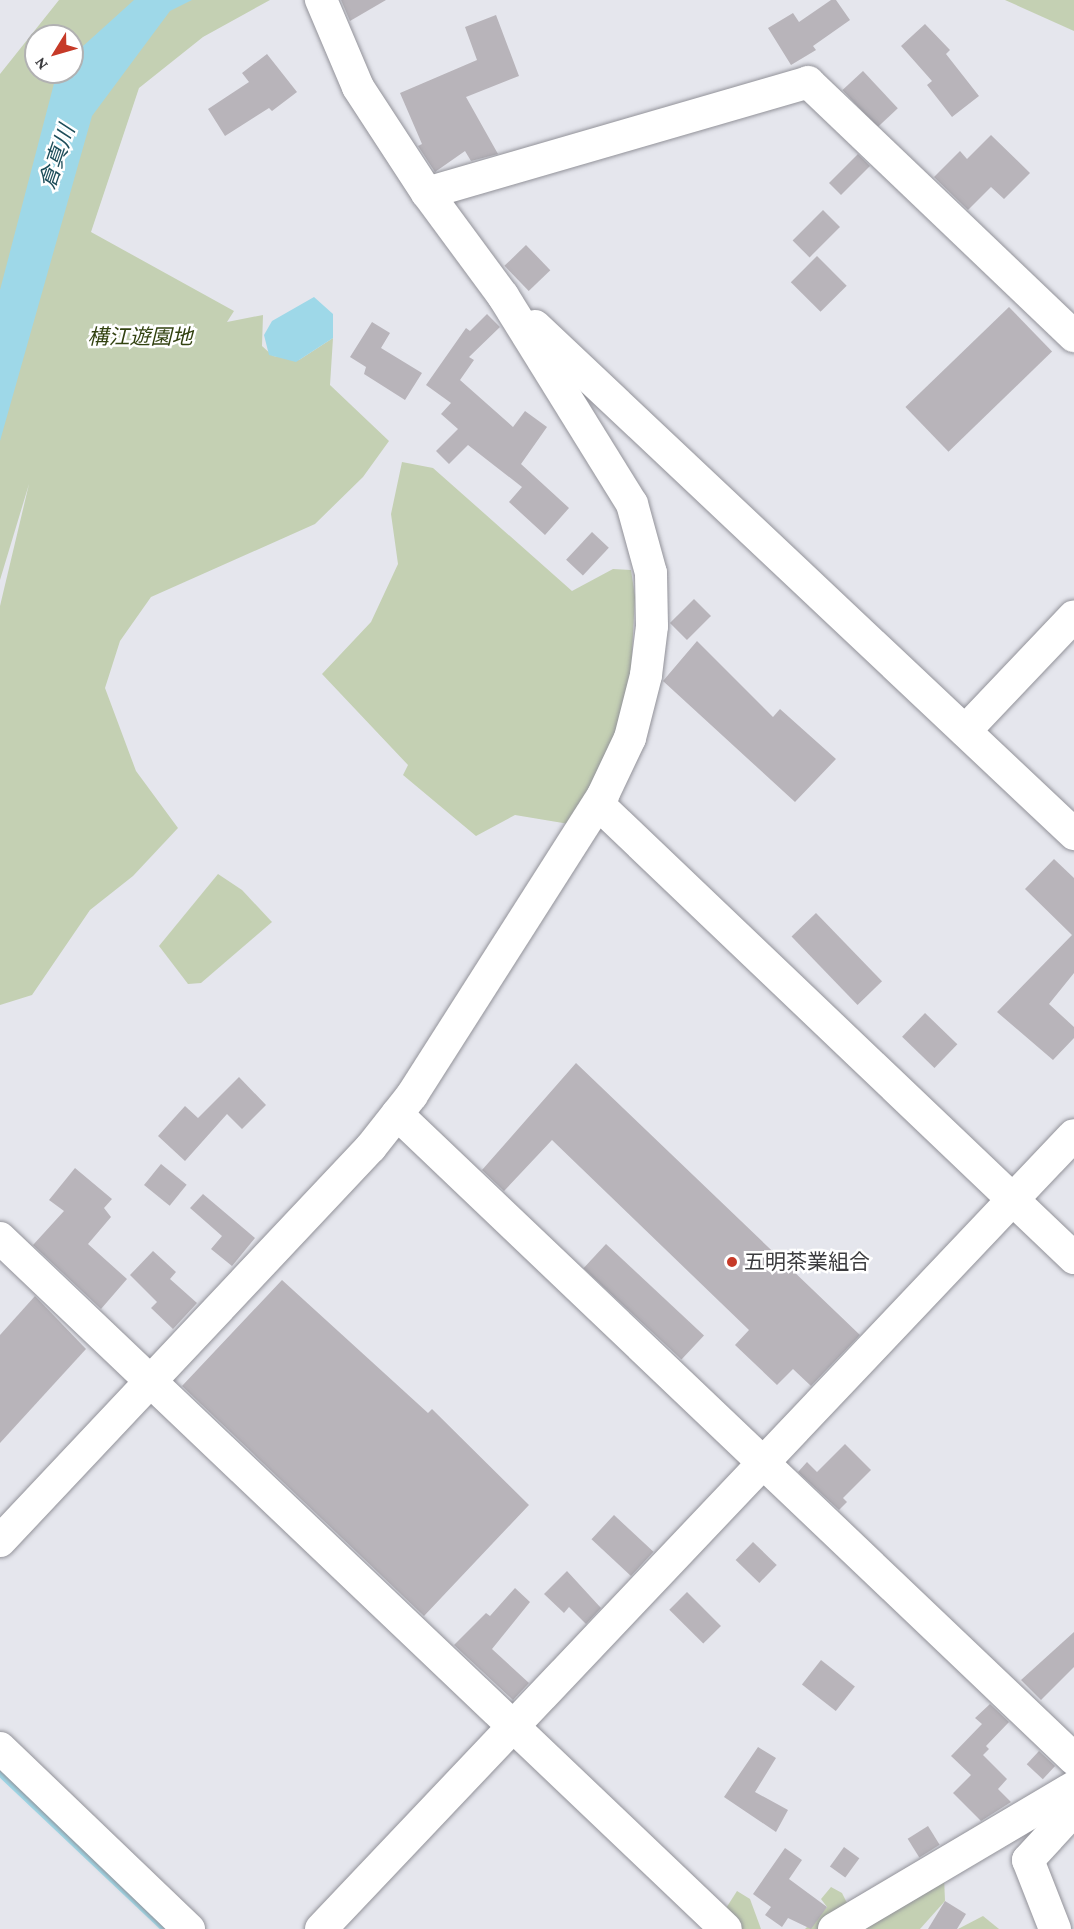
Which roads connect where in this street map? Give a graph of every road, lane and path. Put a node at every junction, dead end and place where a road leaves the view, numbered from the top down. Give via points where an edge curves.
1 (321, 0) edge
2 (427, 193) junction
3 (503, 296) junction
4 (1074, 336) edge
5 (1074, 616) edge
6 (964, 731) junction
7 (598, 804) junction
8 (1074, 834) edge
9 (397, 1114) junction
10 (1074, 1135) edge
11 (1012, 1200) junction
12 (0, 1238) edge
13 (1074, 1258) edge
14 (150, 1382) junction
15 (762, 1463) junction
16 (0, 1541) edge
17 (513, 1727) junction
18 (0, 1748) edge
19 (1074, 1759) edge
20 (1074, 1787) edge
21 (1074, 1810) edge
22 (189, 1929) edge
23 (321, 1929) edge
24 (726, 1929) edge
25 (834, 1929) edge
26 (1055, 1929) edge

1 - 2 street via 358,87
2 - 3 street
2 - 4 street via 808,82
3 - 6 street
3 - 7 street via 633,504 651,573 652,626 646,675 630,738
5 - 6 street
6 - 8 street
7 - 9 street
7 - 11 street
9 - 14 street via 371,1147
9 - 15 street
10 - 11 street
11 - 13 street
11 - 15 street
12 - 14 street
14 - 16 street
14 - 17 street
15 - 17 street
15 - 19 street
17 - 23 street
17 - 24 street
18 - 22 street
20 - 25 street
21 - 26 street via 1028,1860

